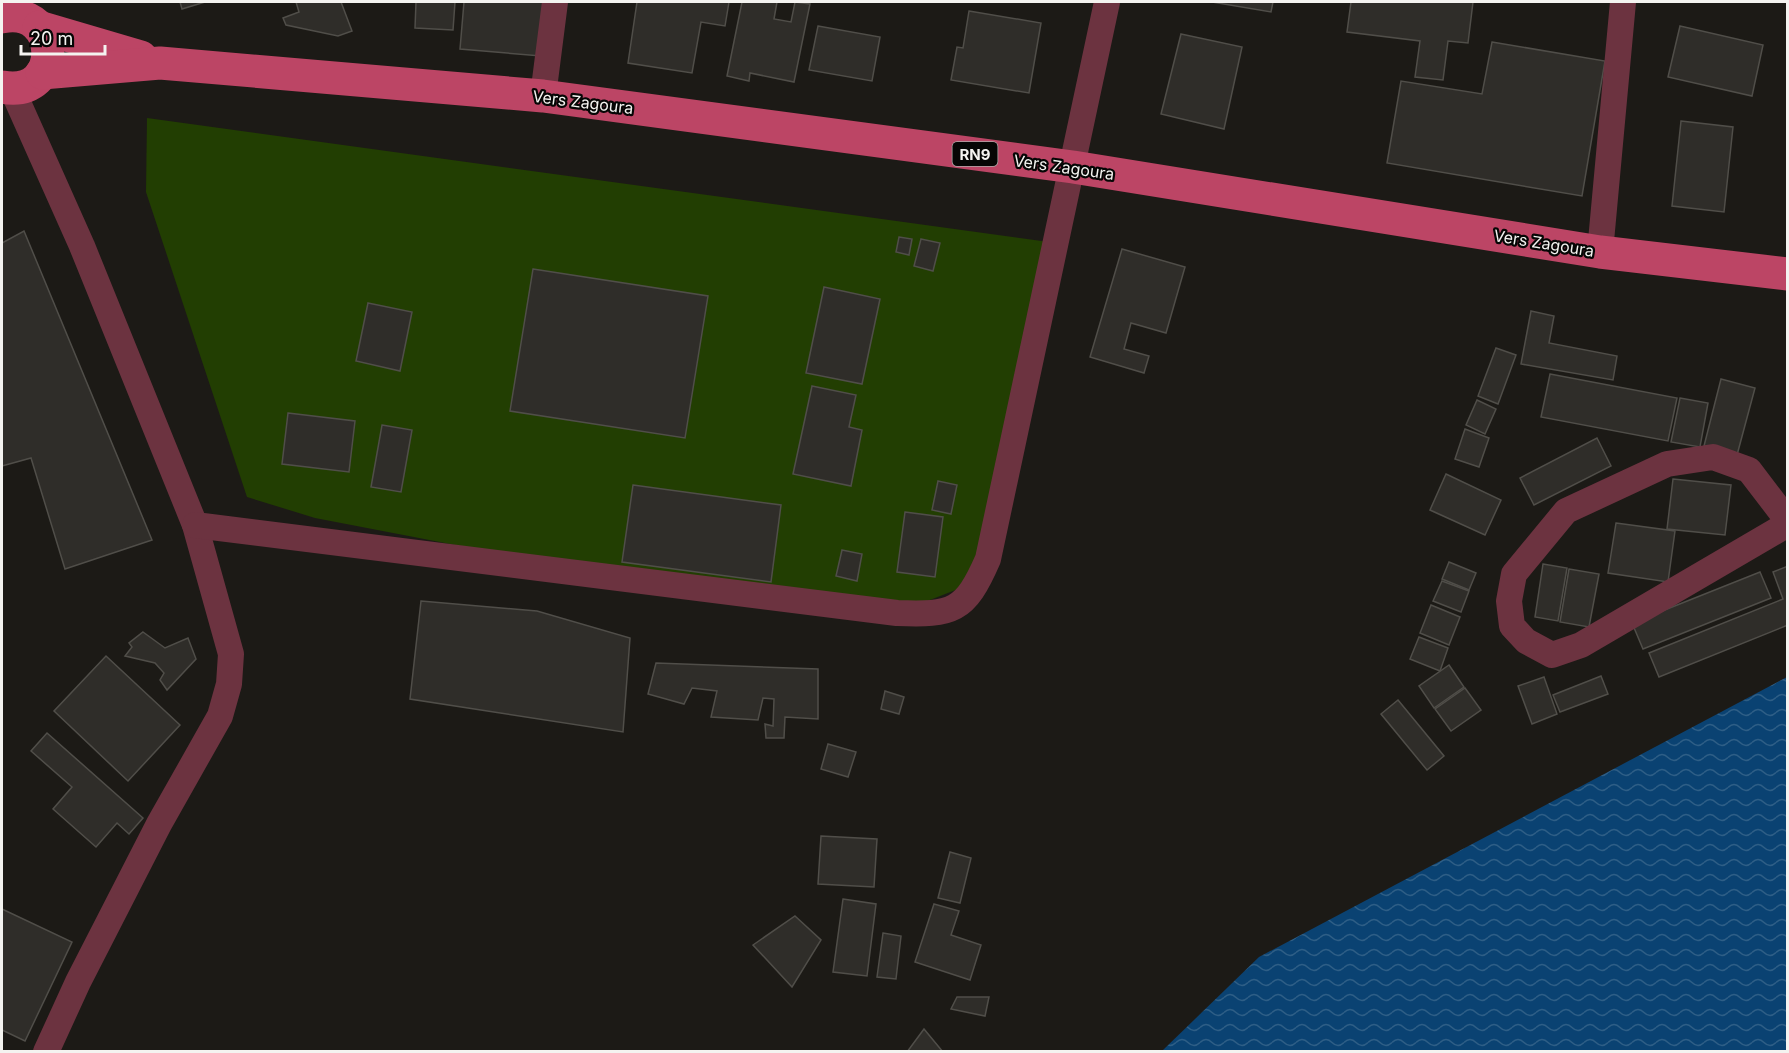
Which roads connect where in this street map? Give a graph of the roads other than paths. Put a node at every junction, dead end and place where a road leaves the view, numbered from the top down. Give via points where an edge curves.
1 (555, 2) edge
2 (1107, 2) edge
3 (1623, 2) edge
4 (17, 15) edge
5 (160, 63) junction
6 (42, 73) junction
7 (7, 88) edge
8 (543, 96) junction
9 (1073, 167) junction
10 (1600, 252) junction
11 (1788, 274) edge
12 (1788, 523) edge
13 (195, 525) junction
14 (46, 1052) edge

1 - 8 street
2 - 9 street
3 - 10 street
4 - 5 main road, Vers Zagoura / RN9
4 - 6 main road, RN9 via 48,50
5 - 6 main road, Vers Zagoura / RN9
5 - 8 main road, Vers Zagoura / RN9
6 - 7 main road, RN9 via 34,82
7 - 13 street via 82,246
8 - 9 main road, Vers Zagoura / RN9
9 - 10 main road, Vers Zagoura / RN9
9 - 13 street via 988,559 975,590 957,606 932,614 897,613
10 - 11 main road, Vers Zagoura / RN9
12 - 12 street via 1749,470 1713,457 1667,464 1566,511 1514,574 1509,601 1512,627 1526,641 1552,655 1581,645
13 - 14 street via 231,654 229,684 220,716 154,834

